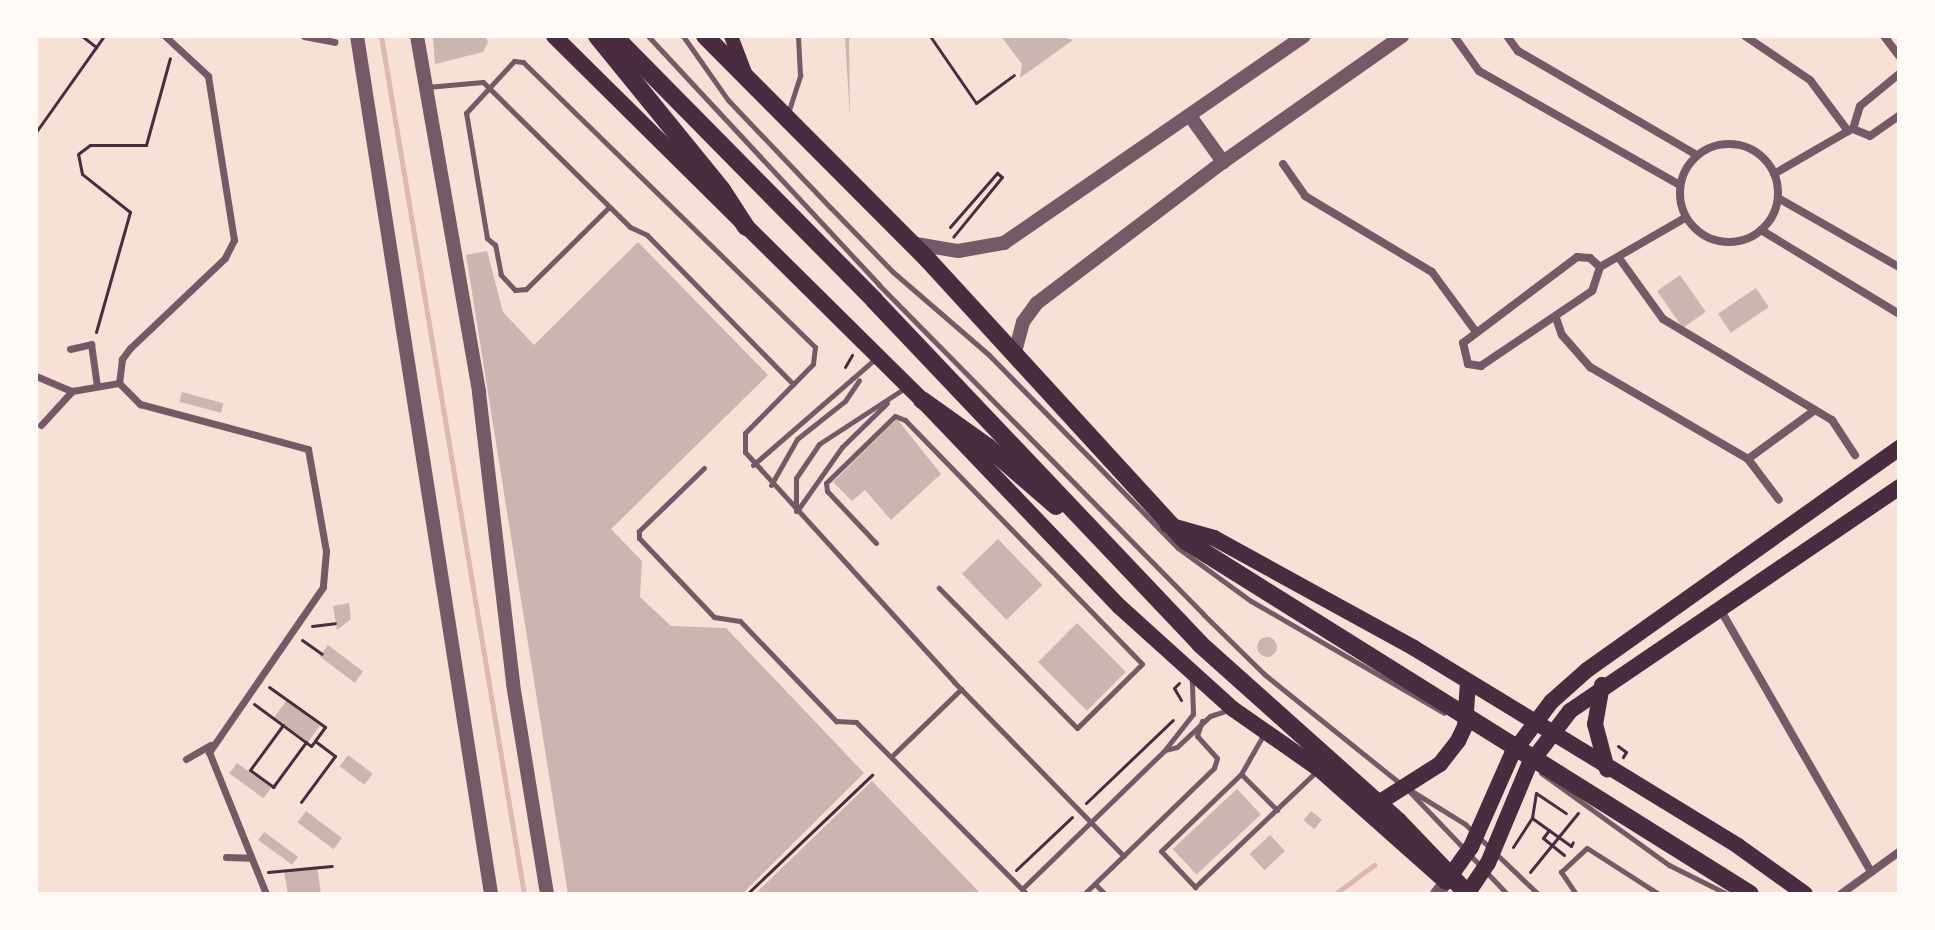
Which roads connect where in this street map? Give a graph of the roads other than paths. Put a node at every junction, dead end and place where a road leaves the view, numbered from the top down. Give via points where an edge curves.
1 (304, 36) edge
2 (357, 36) edge
3 (417, 36) edge
4 (554, 36) edge
5 (648, 36) edge
6 (683, 36) edge
7 (705, 36) edge
8 (731, 36) edge
9 (798, 36) edge
10 (1304, 36) edge
11 (1402, 36) edge
12 (1454, 36) edge
13 (1507, 36) edge
14 (1745, 36) edge
15 (1884, 36) edge
16 (169, 39) edge
17 (609, 40) edge
18 (334, 42) dead end
19 (1899, 56) edge
20 (1899, 74) edge
21 (747, 79) junction
22 (488, 87) junction
23 (426, 88) junction
24 (787, 116) junction
25 (1190, 116) junction
26 (1899, 116) edge
27 (1850, 130) junction
28 (1697, 155) junction
29 (1223, 162) junction
30 (1283, 164) dead end
31 (1774, 174) junction
32 (1680, 185) junction
33 (1778, 198) junction
34 (609, 207) junction
35 (1685, 218) junction
36 (746, 227) junction
37 (1761, 230) junction
38 (910, 243) junction
39 (1619, 258) junction
40 (1600, 267) junction
41 (1899, 267) edge
42 (1899, 314) edge
43 (1556, 318) junction
44 (1476, 332) junction
45 (70, 349) dead end
46 (1015, 352) junction
47 (877, 358) junction
48 (861, 375) junction
49 (36, 376) edge
50 (119, 383) junction
51 (793, 384) junction
52 (97, 386) junction
53 (906, 387) junction
54 (72, 391) junction
55 (889, 399) junction
56 (922, 400) junction
57 (1815, 410) junction
58 (41, 425) dead end
59 (1899, 448) edge
60 (1855, 455) dead end
61 (1748, 459) junction
62 (753, 465) junction
63 (704, 468) dead end
64 (771, 485) junction
65 (1899, 487) edge
66 (1779, 500) dead end
67 (796, 512) junction
68 (1168, 525) junction
69 (1088, 528) junction
70 (876, 543) dead end
71 (939, 588) dead end
72 (1719, 607) junction
73 (1190, 671) junction
74 (1468, 682) junction
75 (1602, 685) junction
76 (961, 689) junction
77 (1233, 709) junction
78 (1202, 721) junction
79 (1532, 723) junction
80 (1465, 726) junction
81 (1265, 732) junction
82 (1550, 734) junction
83 (211, 743) junction
84 (1164, 751) junction
85 (1512, 754) junction
86 (893, 755) junction
87 (186, 759) dead end
88 (1612, 766) junction
89 (1534, 768) junction
90 (1319, 769) junction
91 (1241, 774) junction
92 (1406, 788) junction
93 (1368, 809) junction
94 (1277, 810) junction
95 (1091, 822) junction
96 (1477, 834) junction
97 (1502, 850) junction
98 (1468, 852) junction
99 (1899, 852) edge
100 (1124, 856) junction
101 (226, 857) dead end
102 (251, 858) junction
103 (1484, 869) junction
104 (1871, 872) junction
105 (1095, 884) junction
106 (1447, 890) edge
107 (1025, 891) edge
108 (266, 894) edge
109 (491, 894) edge
110 (547, 894) edge
111 (1084, 894) edge
112 (1105, 894) edge
113 (1468, 894) edge
114 (1507, 894) edge
115 (1538, 894) edge
116 (1576, 894) edge
117 (1659, 894) edge
118 (1727, 894) edge
119 (1736, 894) edge
120 (1750, 894) edge
121 (1805, 894) edge
122 (1841, 894) edge

1 - 18 street
2 - 109 street
3 - 23 street
4 - 36 main road
5 - 92 lane via 879,285 1213,624 1264,674
6 - 80 lane via 728,100 831,208 893,272 989,355 1178,548 1251,601
7 - 21 highway
8 - 21 main road
9 - 24 lane via 800,75
10 - 25 street
11 - 29 street
12 - 32 street via 1479,71
13 - 28 street via 1518,51
14 - 27 street via 1810,80
15 - 19 street
16 - 50 street via 208,76 234,240 225,258 130,348 122,359
17 - 36 highway
17 - 69 highway
20 - 27 street via 1860,106
21 - 24 highway
22 - 23 lane via 477,80
22 - 34 lane
22 - 34 lane via 466,113 487,238 495,245 501,275 515,290 526,289
22 - 51 lane via 517,60 546,83 815,347 813,364
23 - 110 street via 479,393 513,684
24 - 38 highway
25 - 29 street
25 - 38 street via 1004,243 958,251
26 - 27 street via 1870,136
27 - 31 street
28 - 31 street via 1717,145 1741,145 1761,155
28 - 32 street
29 - 46 street via 1029,310
30 - 44 street via 1305,196 1432,272
31 - 33 street
32 - 35 street
33 - 37 street
33 - 41 street
34 - 51 lane via 647,235
35 - 37 street via 1695,230 1721,242 1735,242
35 - 39 street
36 - 47 main road
37 - 42 street
38 - 46 highway
39 - 40 street
39 - 57 street via 1663,319
40 - 43 street via 1592,291
40 - 44 street via 1590,258 1577,257
43 - 44 street via 1481,366 1468,364 1463,355 1463,343
43 - 61 street via 1562,335 1590,367
45 - 52 street via 91,344
46 - 68 highway
47 - 48 lane
47 - 53 main road
48 - 62 lane via 802,417
48 - 64 lane via 845,401 797,439
49 - 54 street
50 - 52 street
50 - 83 street via 140,404 308,449 327,568 323,587
51 - 62 lane via 745,433 745,452
52 - 54 street
53 - 55 lane
53 - 56 main road
54 - 58 street
55 - 67 lane via 842,447
55 - 67 lane via 833,432 806,459 793,493
56 - 69 highway
56 - 73 main road via 1070,557
57 - 60 street via 1832,420
57 - 61 street
59 - 79 main road via 1587,670
61 - 66 street
62 - 64 lane
63 - 86 lane via 639,531 639,538 714,617 737,618 836,721 856,722
64 - 67 lane
65 - 72 main road
67 - 76 lane
68 - 74 main road via 1214,538
68 - 120 highway
69 - 113 highway via 1200,644 1398,821
70 - 71 lane via 827,491 826,483 887,419 905,420 1142,664 1077,728
72 - 75 main road
72 - 104 street
73 - 77 main road
73 - 84 lane via 1193,714
74 - 79 main road
74 - 80 main road
75 - 82 main road
75 - 88 main road via 1595,724
76 - 86 lane
76 - 95 lane
77 - 78 lane
77 - 81 main road
78 - 84 lane via 1177,747
78 - 100 lane via 1197,736 1217,758
79 - 82 main road
79 - 85 main road
80 - 85 lane
80 - 92 main road via 1440,764
81 - 90 main road
81 - 91 lane
82 - 88 main road
82 - 89 main road
83 - 87 street
83 - 102 street via 210,761
84 - 95 lane
85 - 89 lane
85 - 96 main road
86 - 107 lane
88 - 121 main road
89 - 97 main road
89 - 118 lane via 1573,801 1669,865
89 - 119 lane
90 - 93 main road
90 - 94 lane
91 - 94 lane
91 - 94 lane via 1161,851 1195,887
92 - 93 main road
92 - 96 lane
92 - 98 lane
93 - 106 main road
95 - 100 lane
95 - 107 lane
96 - 97 lane
96 - 98 main road
97 - 103 main road
97 - 115 lane
98 - 103 lane
98 - 106 main road
99 - 104 street
100 - 105 lane
101 - 102 street
102 - 108 street
103 - 113 main road
103 - 114 lane
104 - 122 street
105 - 111 lane
105 - 112 lane
116 - 117 lane via 1562,879 1571,861 1587,848

